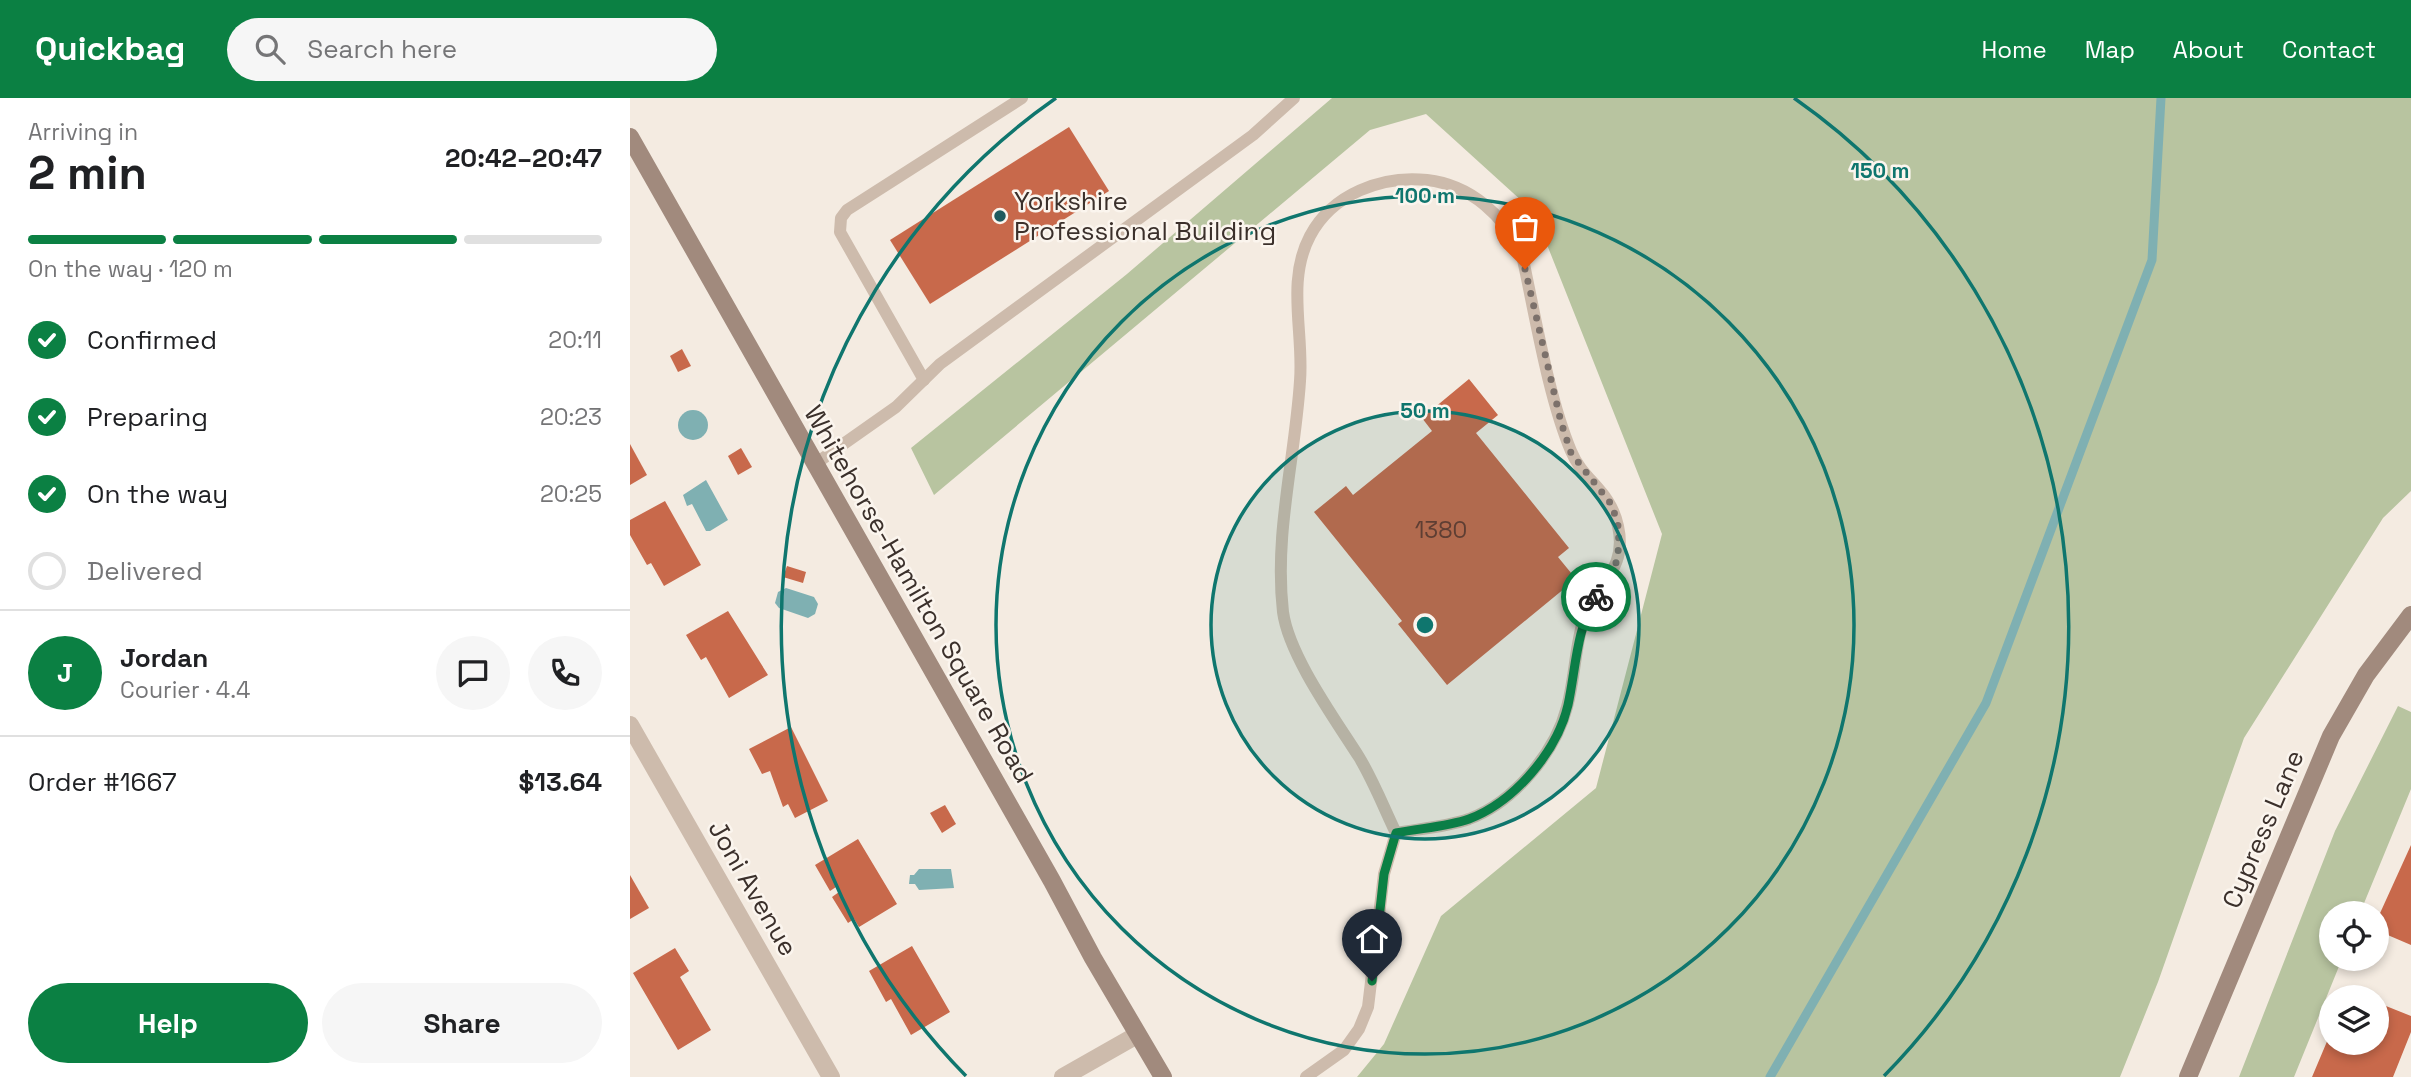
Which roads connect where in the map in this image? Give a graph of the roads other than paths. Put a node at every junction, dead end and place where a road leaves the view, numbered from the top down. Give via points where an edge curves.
1 (1022, 98) edge
2 (1294, 98) edge
3 (630, 137) edge
4 (924, 380) junction
5 (815, 464) junction
6 (2411, 615) edge
7 (630, 725) edge
8 (1396, 833) junction
9 (1137, 1035) junction
10 (831, 1077) edge
11 (1063, 1077) edge
12 (1163, 1077) edge
13 (1306, 1077) edge
14 (2188, 1077) edge

1 - 4 lane via 841,218 840,232
2 - 4 lane via 1253,135
3 - 5 street, Whitehorse-Hamilton Square Road
4 - 5 lane via 896,407
5 - 9 street, Whitehorse-Hamilton Square Road
6 - 14 street, Cypress Lane via 2365,675 2331,736
7 - 10 street, Joni Avenue
8 - 8 lane via 1466,820 1492,809 1527,778 1550,745 1567,708 1585,616 1612,576 1619,529 1612,505 1571,453 1514,236 1482,201 1431,181 1405,179 1358,189 1331,209 1310,235 1297,274 1301,377 1278,566 1291,639 1335,722 1360,758
8 - 13 lane via 1384,874 1368,1007 1344,1050
9 - 11 street
9 - 12 street, Whitehorse-Hamilton Square Road

